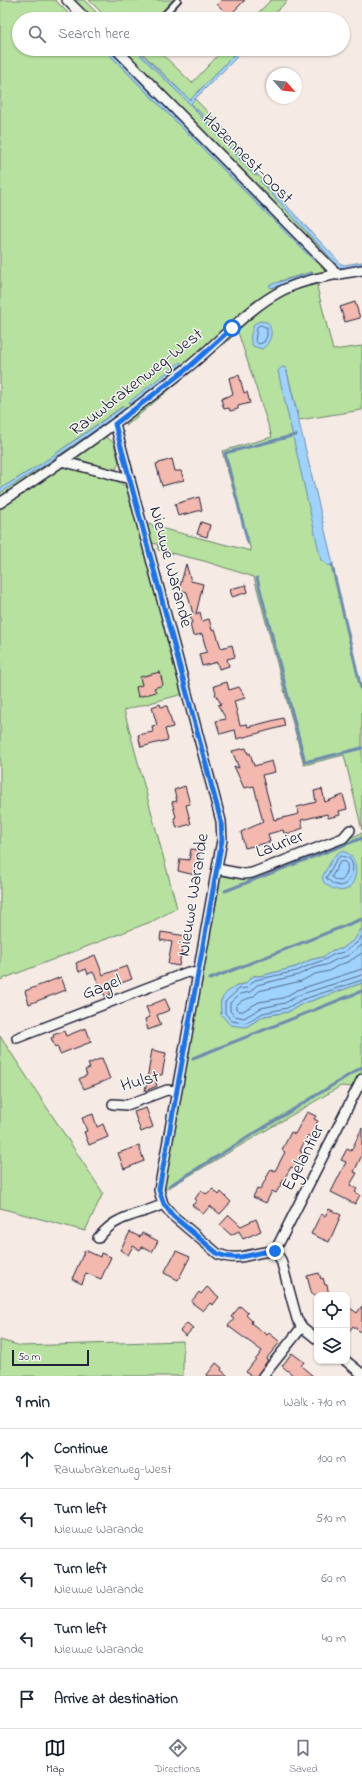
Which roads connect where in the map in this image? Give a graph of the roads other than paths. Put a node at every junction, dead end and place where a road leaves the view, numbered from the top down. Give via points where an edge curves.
1 (67, 0) edge
2 (178, 0) edge
3 (79, 12) edge
4 (167, 12) edge
5 (123, 56) edge
6 (362, 270) edge
7 (338, 275) junction
8 (115, 424) junction
9 (61, 461) junction
10 (130, 479) junction
11 (0, 503) edge
12 (350, 830) dead end
13 (217, 869) junction
14 (198, 974) junction
15 (17, 1038) dead end
16 (362, 1079) edge
17 (176, 1091) junction
18 (113, 1104) dead end
19 (164, 1204) junction
20 (98, 1238) dead end
21 (275, 1251) junction
22 (302, 1326) junction
23 (314, 1336) edge
24 (350, 1364) edge
25 (362, 1374) edge
26 (263, 1376) edge

1 - 3 street
2 - 4 lane
5 - 7 street, Hazennest-Oost
6 - 7 street
7 - 8 street, Rauwbrakenweg-West via 296,285 270,297 188,368
8 - 9 street, Rauwbrakenweg-West
8 - 10 street, Nieuwe Warande
9 - 10 street
9 - 11 street, Rauwbrakenweg-West
10 - 13 street, Nieuwe Warande via 221,821 222,840
12 - 13 street, Laurier via 343,838 252,873
13 - 14 street, Nieuwe Warande
14 - 15 street, Gagel via 188,972
14 - 17 street, Nieuwe Warande
16 - 21 street, Egelantier
17 - 18 street, Hulst via 167,1090 127,1105
17 - 19 street, Nieuwe Warande via 159,1190
19 - 20 street via 120,1219
19 - 21 street, Nieuwe Warande via 173,1216 218,1254 227,1258 236,1259 265,1251
21 - 22 street via 281,1260 295,1312
22 - 23 street
22 - 26 street
24 - 25 street

